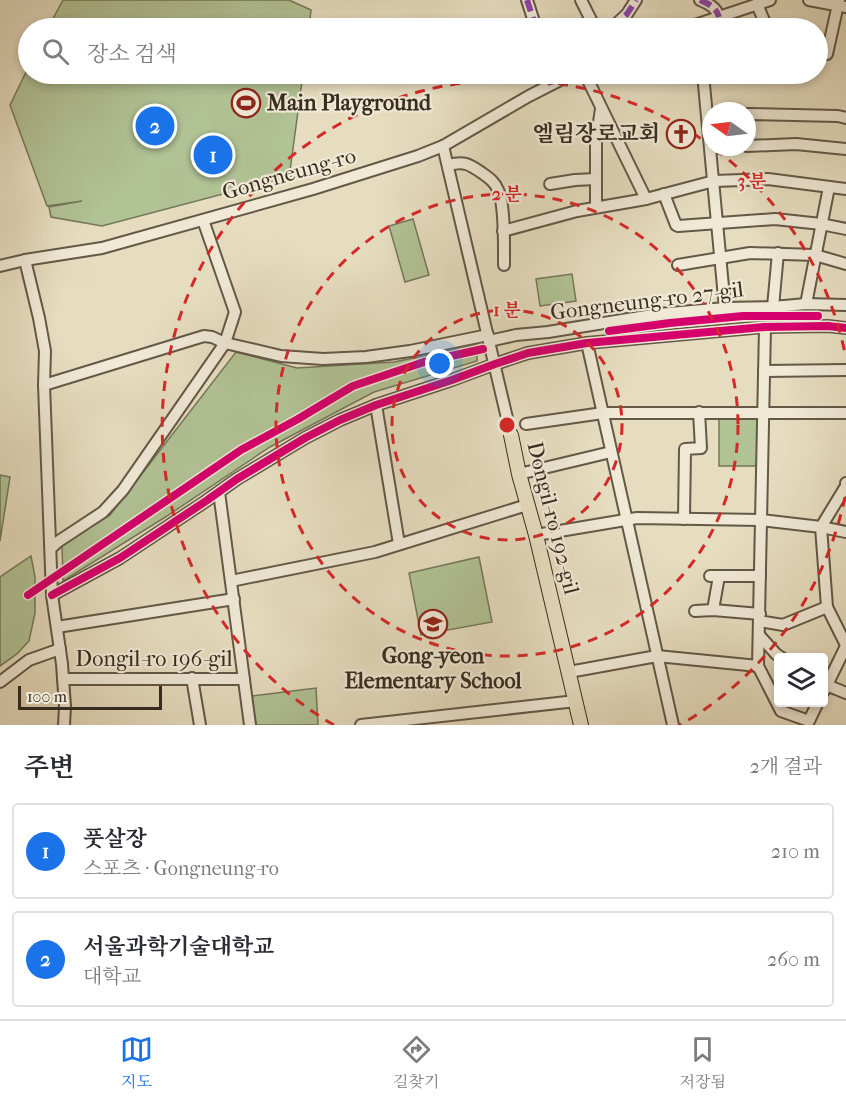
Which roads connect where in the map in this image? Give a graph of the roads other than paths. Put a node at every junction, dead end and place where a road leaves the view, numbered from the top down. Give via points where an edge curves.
1 (526, 0) edge
2 (581, 0) edge
3 (636, 0) edge
4 (700, 0) edge
5 (770, 0) edge
6 (809, 0) edge
7 (757, 4) junction
8 (841, 4) edge
9 (718, 17) joint
10 (532, 18) edge
11 (591, 18) edge
12 (623, 18) edge
13 (763, 18) edge
14 (828, 50) edge
15 (542, 84) edge
16 (590, 84) edge
17 (705, 84) edge
18 (707, 102) edge
19 (601, 109) junction
20 (756, 114) edge
21 (843, 114) edge
22 (443, 146) junction
23 (756, 146) edge
24 (846, 149) edge
25 (712, 156) edge
26 (448, 165) junction
27 (596, 179) junction
28 (714, 182) junction
29 (550, 184) dead end
30 (829, 187) junction
31 (846, 189) edge
32 (664, 194) junction
33 (646, 199) junction
34 (596, 207) junction
35 (203, 220) junction
36 (718, 223) junction
37 (821, 224) junction
38 (846, 229) edge
39 (503, 231) junction
40 (778, 253) junction
41 (815, 255) junction
42 (721, 256) junction
43 (25, 260) junction
44 (846, 264) edge
45 (504, 265) dead end
46 (678, 265) dead end
47 (0, 267) edge
48 (806, 304) junction
49 (846, 305) edge
50 (773, 307) junction
51 (725, 308) junction
52 (765, 327) junction
53 (846, 328) edge
54 (489, 338) junction
55 (587, 343) junction
56 (225, 344) junction
57 (495, 364) junction
58 (846, 370) edge
59 (764, 371) junction
60 (44, 385) junction
61 (376, 405) junction
62 (699, 412) junction
63 (603, 413) junction
64 (764, 413) junction
65 (846, 413) edge
66 (526, 424) dead end
67 (511, 435) joint
68 (611, 452) junction
69 (519, 474) junction
70 (846, 483) edge
71 (219, 492) junction
72 (527, 504) junction
73 (684, 519) junction
74 (761, 519) junction
75 (627, 520) junction
76 (821, 526) junction
77 (846, 532) edge
78 (536, 535) junction
79 (399, 544) junction
80 (51, 548) junction
81 (760, 576) junction
82 (231, 581) junction
83 (52, 595) junction
84 (234, 599) junction
85 (827, 607) junction
86 (713, 610) junction
87 (695, 612) dead end
88 (759, 618) junction
89 (842, 626) edge
90 (57, 627) junction
91 (759, 635) junction
92 (846, 645) edge
93 (60, 649) junction
94 (775, 653) edge
95 (657, 656) junction
96 (758, 666) junction
97 (569, 672) junction
98 (192, 678) junction
99 (63, 679) junction
100 (244, 679) junction
101 (828, 679) edge
102 (0, 682) edge
103 (828, 688) edge
104 (846, 693) edge
105 (576, 701) junction
106 (816, 707) edge
107 (450, 720) edge
108 (810, 723) edge
109 (64, 725) edge
110 (200, 725) edge
111 (250, 725) edge
112 (361, 725) edge
113 (581, 725) edge
114 (673, 725) edge

1 - 10 street
2 - 11 street
3 - 12 street
4 - 9 street via 713,7
5 - 7 street
6 - 8 street
7 - 9 street
7 - 13 street
8 - 14 street
15 - 22 street, Gongneung-ro
16 - 19 street
17 - 18 street
19 - 27 street
19 - 33 street
20 - 21 street
22 - 26 street, Dongil-ro 192-gil
22 - 35 street, Gongneung-ro
23 - 24 street via 796,144
25 - 28 street
26 - 39 street via 470,164 493,182 501,198
26 - 54 street, Dongil-ro 192-gil
27 - 29 street
27 - 34 street
28 - 30 street via 768,178
28 - 32 street
28 - 36 street
30 - 31 street
30 - 37 street
32 - 33 street
32 - 36 street via 676,226
33 - 34 street
34 - 39 street
35 - 43 street, Gongneung-ro via 102,248
35 - 56 street via 235,312
36 - 37 street via 775,219
36 - 42 street
37 - 38 street
37 - 41 street
39 - 45 street
40 - 41 street
40 - 42 street
40 - 50 street, Gongneung-ro 27-gil
41 - 44 street
41 - 48 street
42 - 46 street
42 - 51 street
43 - 47 street, Gongneung-ro
43 - 60 street via 45,351
48 - 49 street, Gongneung-ro 27-gil
48 - 50 street, Gongneung-ro 27-gil
50 - 51 street, Gongneung-ro 27-gil
51 - 54 street, Gongneung-ro 27-gil
52 - 53 street
52 - 55 street
52 - 59 street
54 - 56 street, Gongneung-ro 27-gil via 366,357 324,359 281,356
54 - 57 street, Dongil-ro 192-gil
55 - 57 street via 528,353
55 - 63 street
56 - 60 street, Gongneung-ro 27-gil via 204,336
56 - 80 street via 123,490 103,512
57 - 61 street
57 - 67 street, Dongil-ro 192-gil
58 - 59 street
59 - 64 street
60 - 80 street
61 - 71 street via 305,438
61 - 79 street
62 - 63 street
62 - 64 street
62 - 73 street via 701,448 684,449
63 - 66 street
63 - 68 street
64 - 65 street
64 - 74 street
67 - 69 main road, Dongil-ro 192-gil
68 - 69 street
68 - 75 street
69 - 72 main road, Dongil-ro 192-gil
70 - 76 street
71 - 82 street, Dongil-ro 196-gil
71 - 83 street via 120,558
72 - 78 main road, Dongil-ro 192-gil
72 - 79 street
73 - 74 street
73 - 75 street
74 - 76 street
74 - 81 street
75 - 78 street
75 - 95 street
76 - 77 street
76 - 85 street
78 - 97 main road, Dongil-ro 192-gil
79 - 82 street
80 - 83 street
81 - 86 street via 714,576
81 - 88 street
82 - 84 street, Dongil-ro 196-gil
83 - 90 street
84 - 90 street, Dongil-ro 196-gil
84 - 100 street, Dongil-ro 196-gil
85 - 88 street via 783,625
85 - 89 street
86 - 87 street
86 - 88 street
88 - 91 street
89 - 92 street
90 - 93 street
91 - 94 street
91 - 96 street
92 - 101 street
93 - 99 street
93 - 102 street via 29,660
95 - 96 street
95 - 97 street
95 - 114 street
96 - 108 street via 781,711
97 - 105 main road, Dongil-ro 192-gil
98 - 99 street, Dongil-ro 196-gil
98 - 100 street, Dongil-ro 196-gil
98 - 110 street
99 - 109 street
100 - 111 street, Dongil-ro 196-gil
103 - 104 street
105 - 107 street
105 - 113 main road, Dongil-ro 192-gil
106 - 108 street
107 - 112 street

